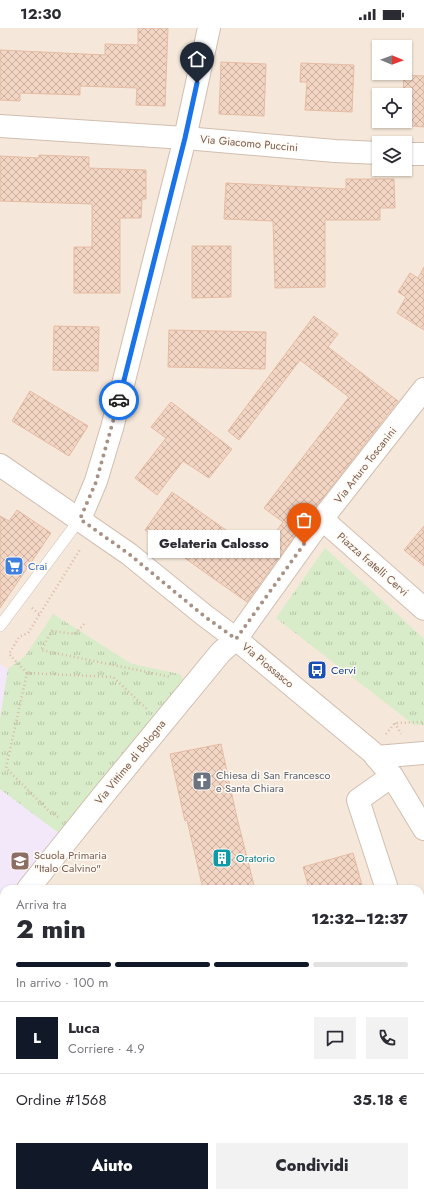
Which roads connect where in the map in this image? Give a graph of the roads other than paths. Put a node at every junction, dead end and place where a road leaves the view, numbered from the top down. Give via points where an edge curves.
1 (209, 28) edge
2 (0, 126) edge
3 (185, 138) junction
4 (372, 153) edge
5 (412, 154) edge
6 (424, 154) edge
7 (424, 389) edge
8 (0, 465) edge
9 (80, 519) junction
10 (322, 519) junction
11 (424, 608) edge
12 (0, 626) edge
13 (236, 639) junction
14 (424, 753) edge
15 (376, 757) junction
16 (392, 776) junction
17 (424, 829) edge
18 (31, 885) edge
19 (386, 885) edge

1 - 3 street
2 - 3 street, Via Giacomo Puccini
3 - 4 street, Via Giacomo Puccini
3 - 9 street via 112,428 96,482
5 - 6 street
7 - 10 street, Via Arturo Toscanini
8 - 9 street, Via Piossasco
9 - 12 lane
9 - 13 street, Via Piossasco via 129,554
10 - 11 street, Piazza fratelli Cervi
10 - 13 street, Via Arturo Toscanini
13 - 15 street, Via Piossasco
13 - 18 street, Via Vittime di Bologna via 221,652 196,682
14 - 15 street
15 - 16 street, Via Piossasco
16 - 17 street, Via Piossasco
16 - 19 street via 358,800

